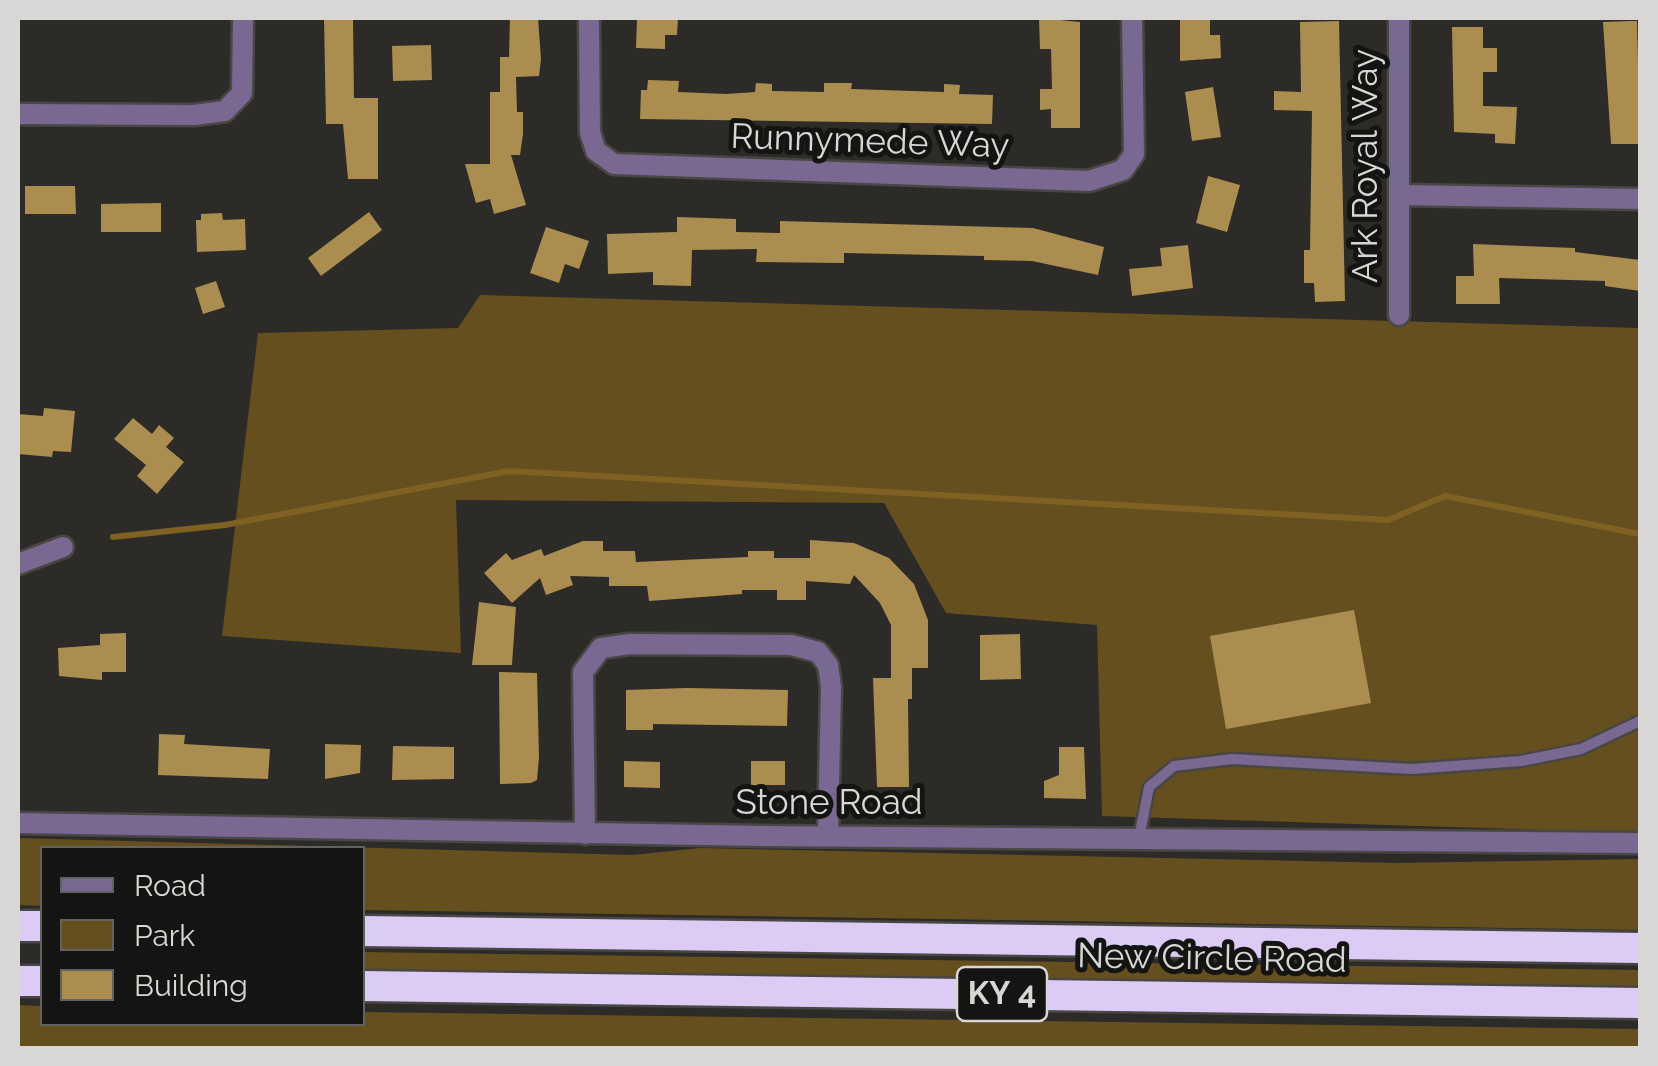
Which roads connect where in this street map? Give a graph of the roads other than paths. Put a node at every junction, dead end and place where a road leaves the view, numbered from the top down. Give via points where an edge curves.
1 (243, 18) edge
2 (589, 18) edge
3 (1132, 18) edge
4 (1399, 18) edge
5 (18, 114) edge
6 (1400, 195) junction
7 (1640, 199) edge
8 (1398, 316) dead end
9 (63, 547) dead end
10 (18, 564) edge
11 (1640, 721) edge
12 (18, 823) edge
13 (585, 834) junction
14 (828, 835) junction
15 (1138, 838) junction
16 (1640, 843) edge
17 (365, 932) edge
18 (1640, 948) edge
19 (365, 986) edge
20 (1640, 1003) edge

1 - 5 street via 242,94 225,111
2 - 3 street, Runnymede Way via 590,132 596,151 614,164 1089,181 1123,170 1134,154
4 - 6 street, Ark Royal Way
6 - 7 street
6 - 8 street, Ark Royal Way
9 - 10 street
11 - 15 lane via 1581,749 1521,761 1412,769 1232,758 1174,766 1149,787
12 - 13 street, Stone Road
13 - 14 street, Stone Road
13 - 14 street via 583,672 592,655 613,645 737,644 808,647 825,659 831,687
14 - 15 street, Stone Road
15 - 16 street, Stone Road
17 - 18 highway, New Circle Road / KY 4
19 - 20 highway, New Circle Road / KY 4

